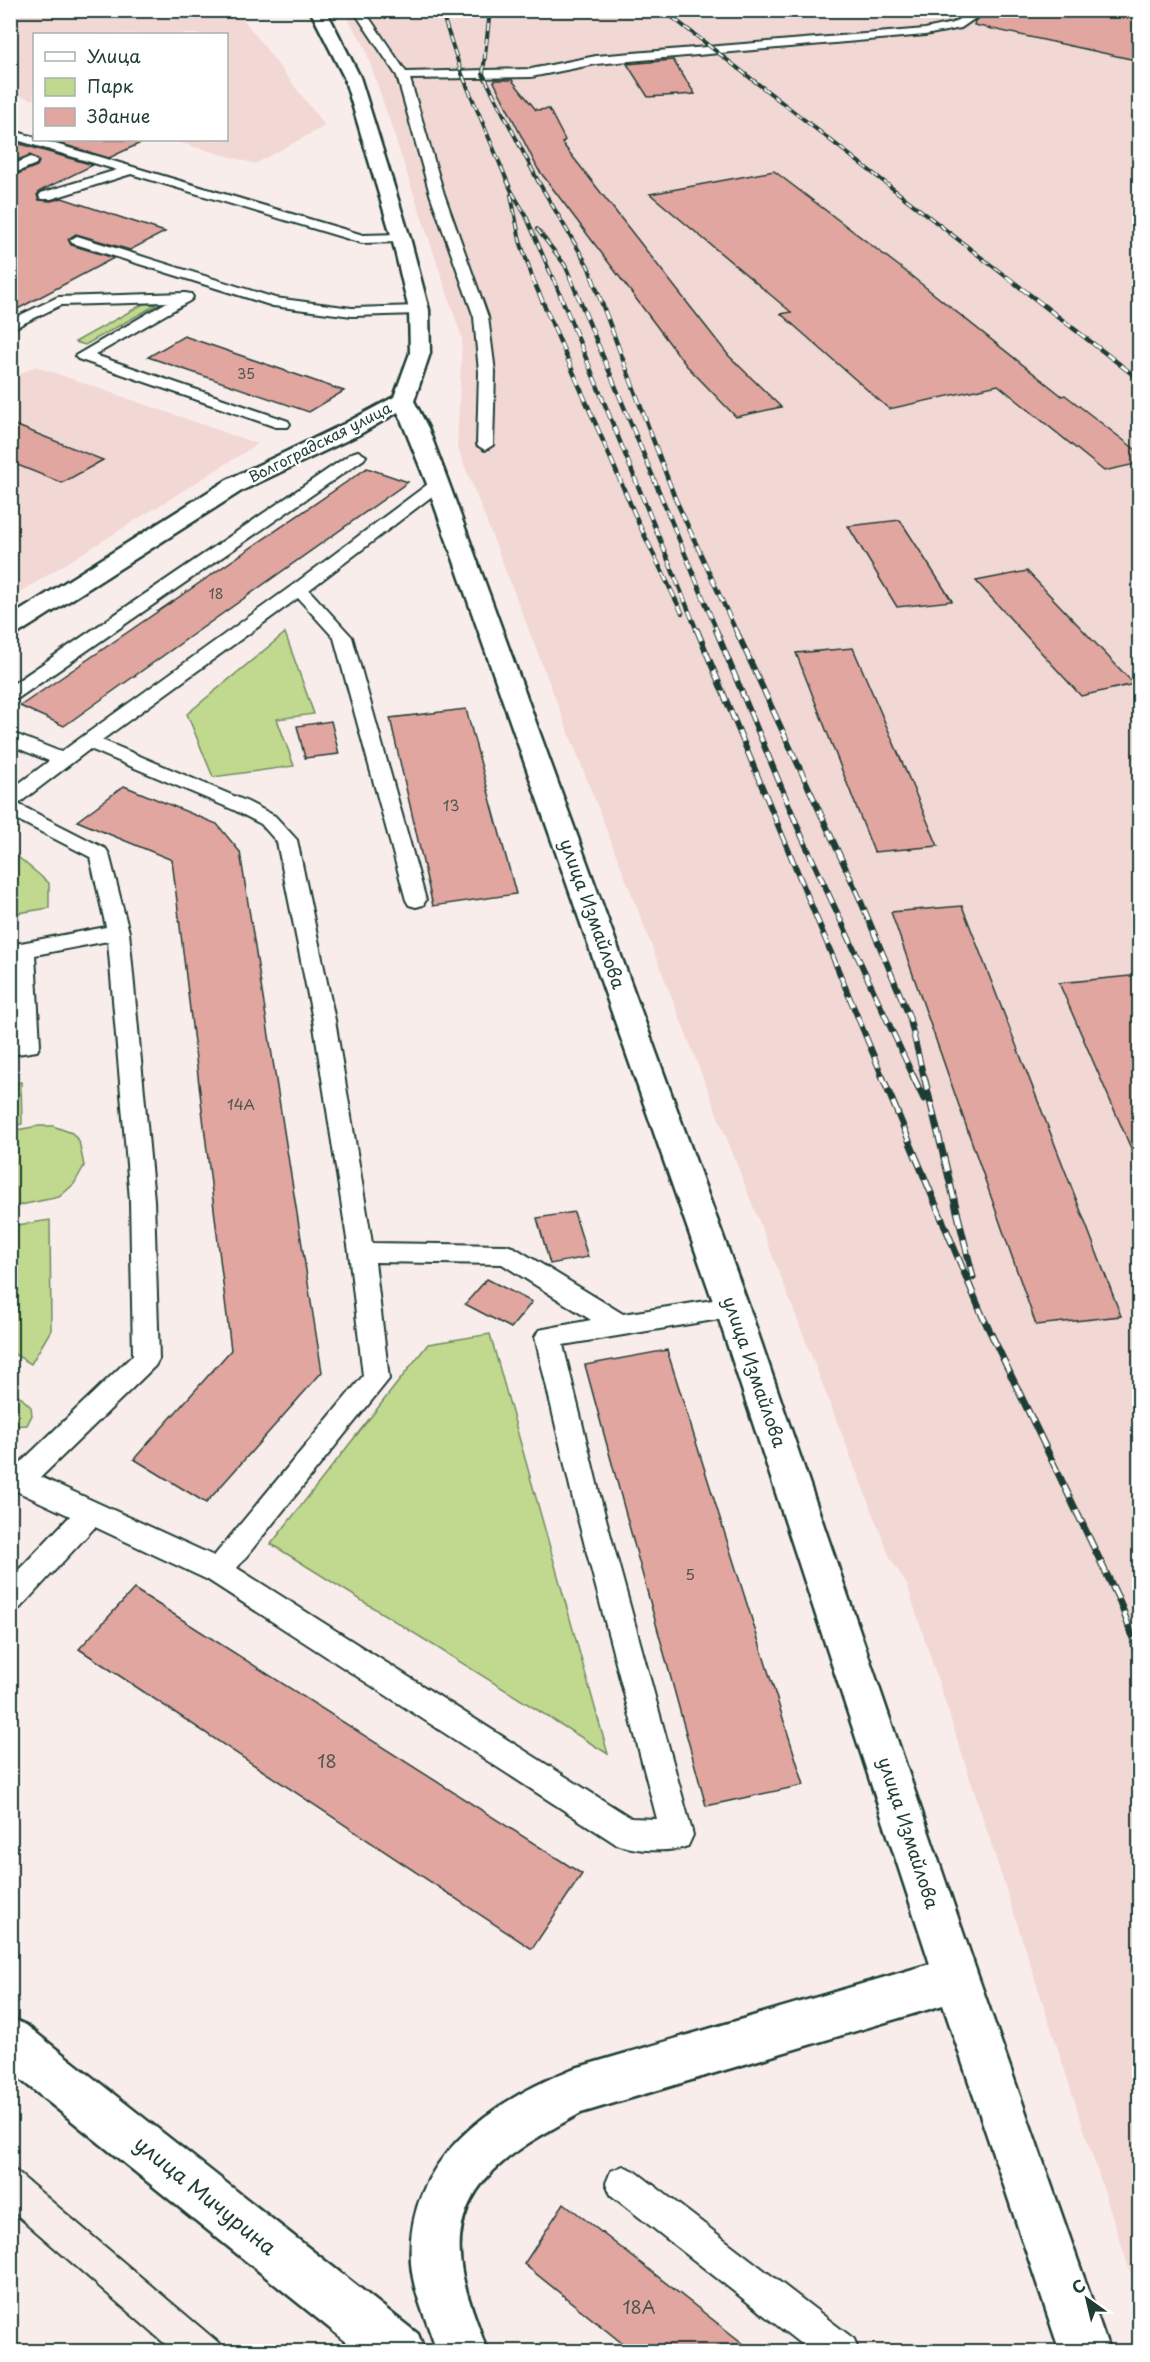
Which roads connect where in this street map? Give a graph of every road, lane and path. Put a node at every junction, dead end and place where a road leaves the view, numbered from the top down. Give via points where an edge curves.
1 (318, 10) edge
2 (358, 10) edge
3 (982, 10) edge
4 (404, 76) junction
5 (10, 134) edge
6 (33, 142) junction
7 (61, 151) junction
8 (31, 161) junction
9 (131, 170) junction
10 (10, 171) edge
11 (46, 196) dead end
12 (401, 238) junction
13 (77, 240) dead end
14 (247, 296) junction
15 (196, 297) junction
16 (419, 310) junction
17 (10, 326) edge
18 (403, 401) junction
19 (282, 424) dead end
20 (485, 445) dead end
21 (358, 456) dead end
22 (438, 484) junction
23 (299, 589) junction
24 (10, 628) edge
25 (10, 695) edge
26 (10, 738) edge
27 (88, 741) junction
28 (62, 760) junction
29 (10, 800) edge
30 (10, 808) edge
31 (416, 900) dead end
32 (118, 932) junction
33 (17, 951) edge
34 (10, 1047) edge
35 (361, 1252) junction
36 (732, 1307) junction
37 (620, 1325) junction
38 (15, 1477) edge
39 (91, 1513) junction
40 (218, 1572) junction
41 (10, 1599) edge
42 (957, 1978) junction
43 (10, 2041) edge
44 (623, 2182) dead end
45 (1080, 2350) edge
46 (400, 2352) edge
47 (462, 2352) edge
48 (841, 2352) edge

1 - 12 main road, Волгоградская улица via 352,77
2 - 4 lane
3 - 4 lane via 957,26 925,32 596,60 531,73
4 - 20 lane via 437,194 481,317 487,372
5 - 6 lane
6 - 7 lane
6 - 8 lane
7 - 8 lane
7 - 9 lane
8 - 10 lane
9 - 11 lane
9 - 12 lane via 362,239
12 - 16 main road, Волгоградская улица
13 - 14 lane
14 - 15 lane
14 - 16 lane via 352,312
15 - 17 lane via 58,301
15 - 19 lane via 83,356
16 - 18 main road, Волгоградская улица via 420,353
18 - 22 main road, улица Измайлова
18 - 24 main road, Волгоградская улица via 235,485
21 - 25 lane
22 - 23 lane
22 - 36 main road, улица Измайлова
23 - 27 lane
23 - 31 lane via 344,637
26 - 28 lane
27 - 28 lane
27 - 35 lane via 242,806 268,820 287,840 324,1020
28 - 29 lane
30 - 32 lane via 99,854
32 - 33 lane
32 - 38 lane via 142,1200 146,1359 64,1440
33 - 34 lane via 29,1045
35 - 37 lane via 506,1256
35 - 40 lane via 376,1379
36 - 37 lane
36 - 42 main road, улица Измайлова
37 - 40 lane via 548,1337 588,1504 677,1835 627,1833
38 - 39 lane
39 - 40 lane
39 - 41 lane
42 - 45 main road, улица Измайлова
42 - 47 main road via 572,2092 517,2122 484,2146 451,2181 436,2224 436,2265
43 - 46 main road, улица Мичурина
44 - 48 lane

